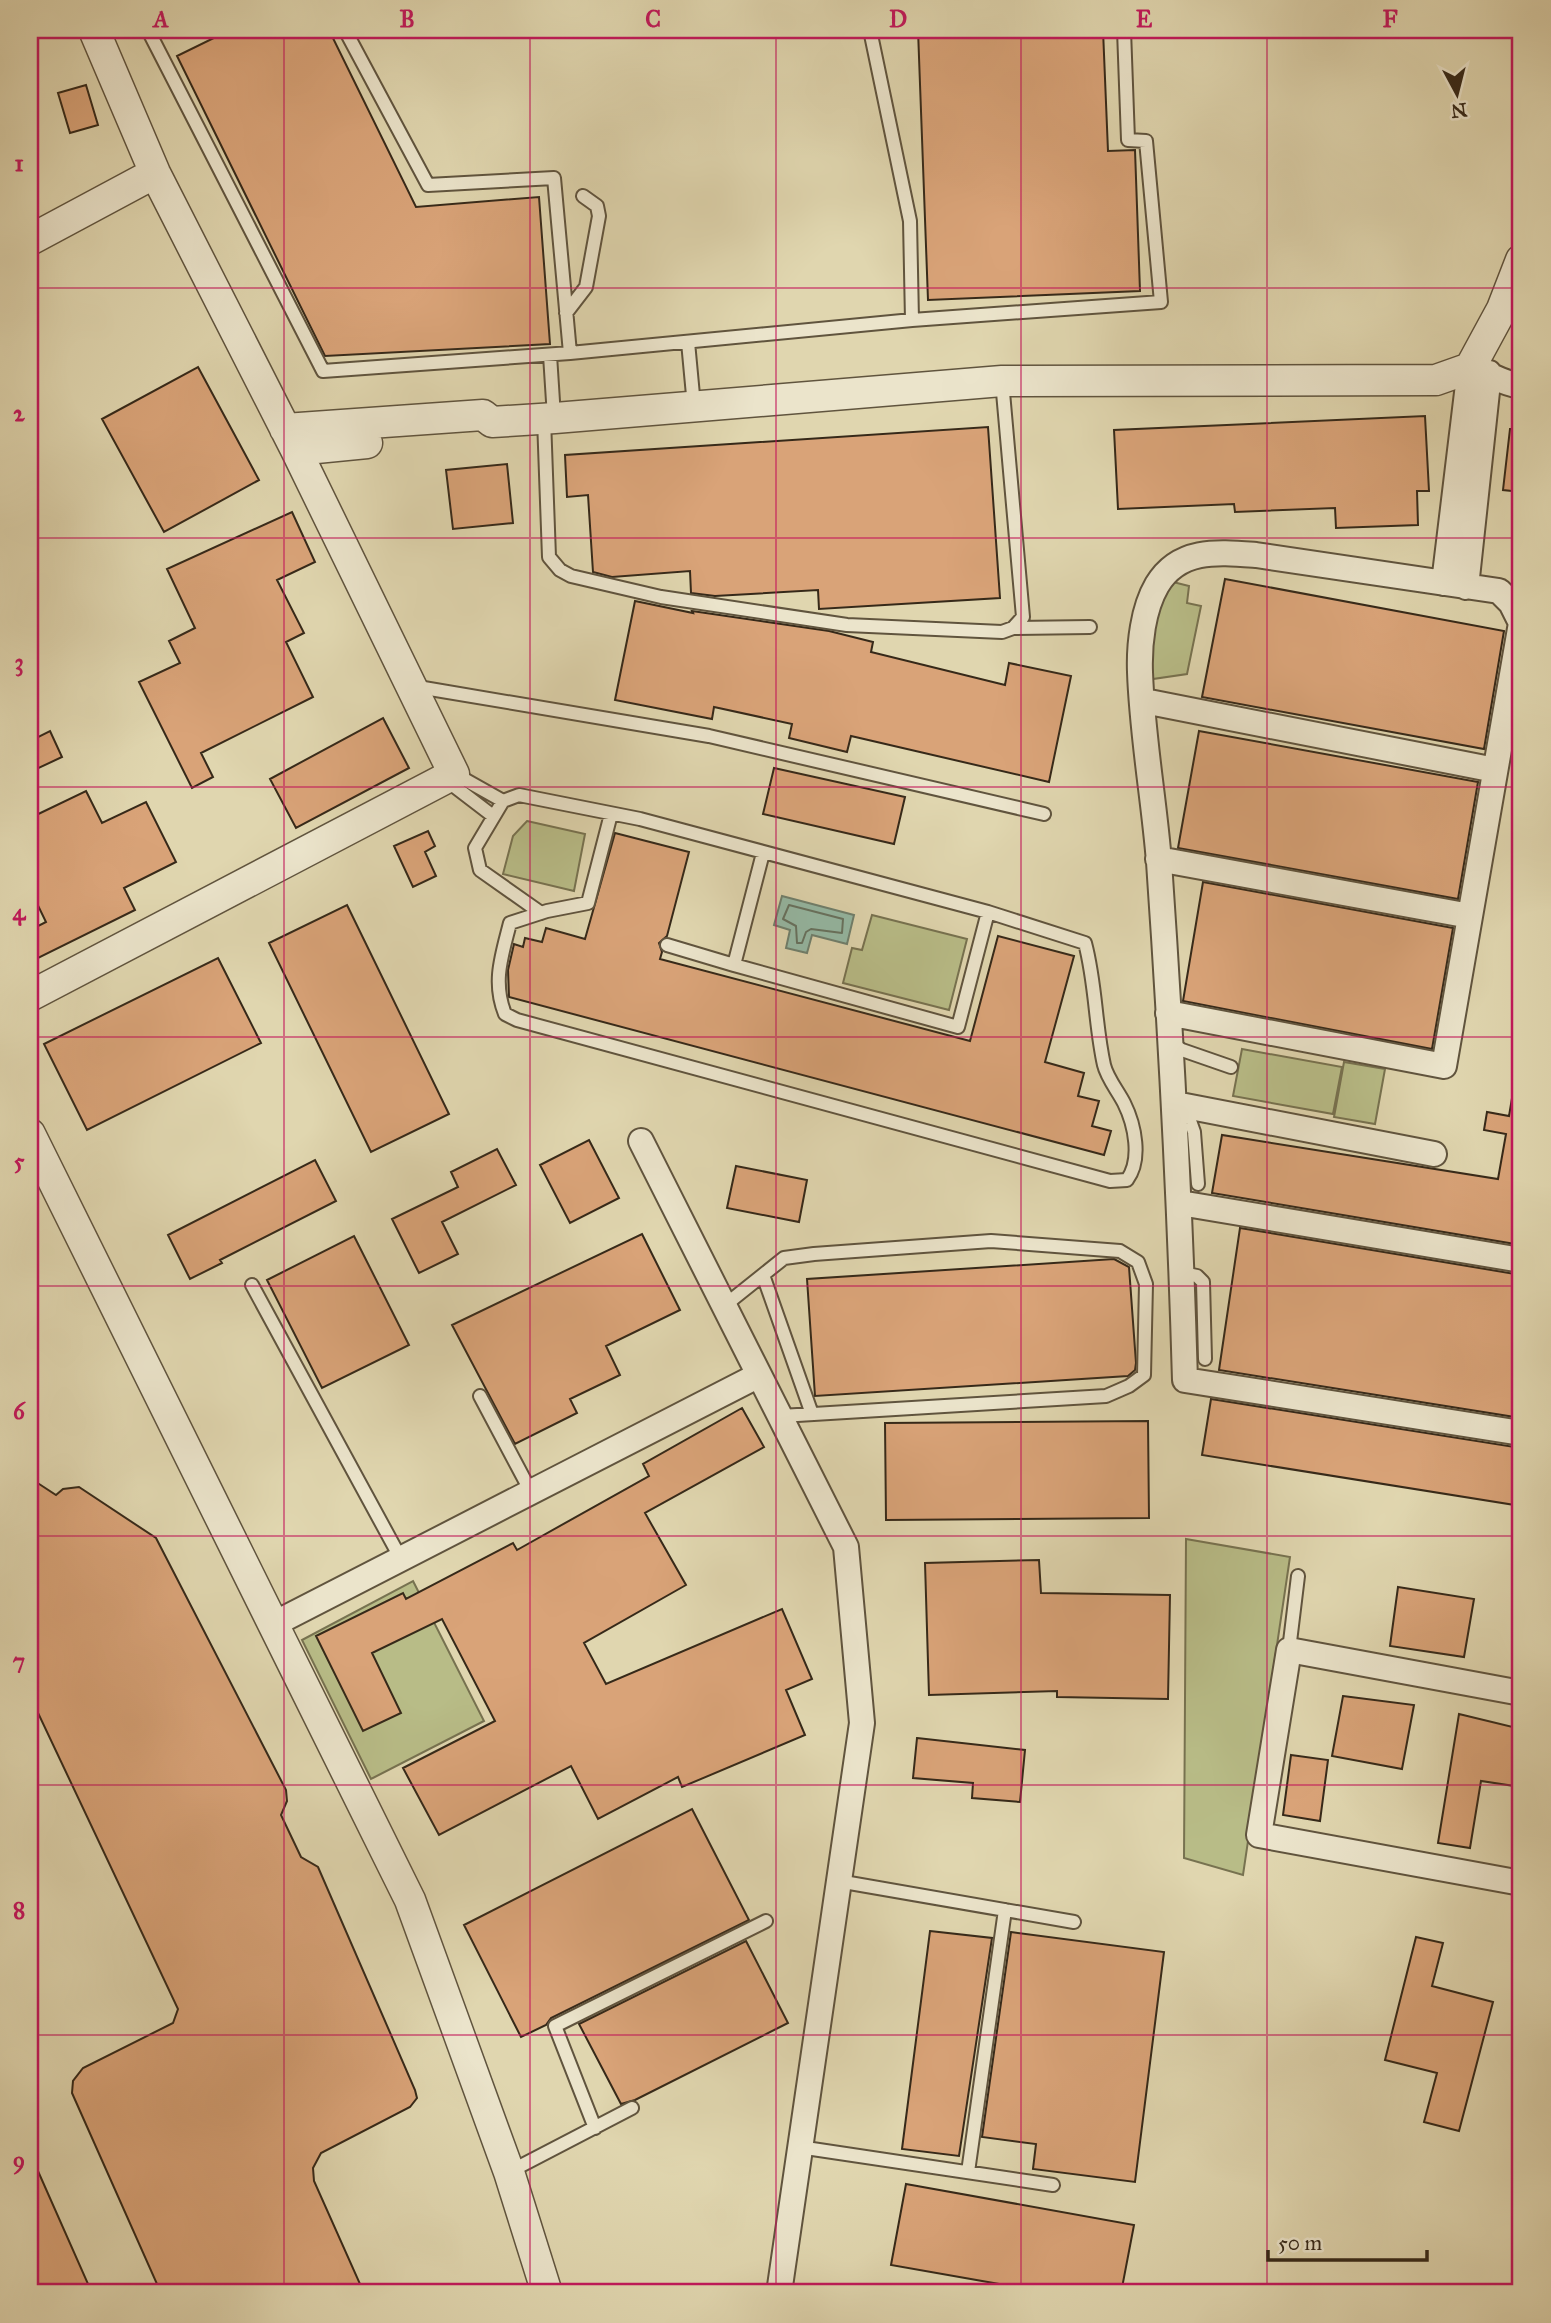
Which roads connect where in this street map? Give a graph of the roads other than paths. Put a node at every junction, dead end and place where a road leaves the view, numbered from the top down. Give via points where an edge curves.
1 (94, 30) edge
2 (148, 30) edge
3 (345, 30) edge
4 (870, 30) edge
5 (1125, 30) edge
6 (155, 173) junction
7 (583, 196) dead end
8 (30, 240) edge
9 (1521, 260) edge
10 (566, 313) junction
11 (912, 320) junction
12 (688, 342) junction
13 (570, 353) junction
14 (550, 355) junction
15 (1479, 370) junction
16 (1002, 381) junction
17 (1521, 386) edge
18 (694, 406) junction
19 (550, 418) junction
20 (291, 440) junction
21 (1455, 585) junction
22 (1090, 627) dead end
23 (1013, 628) junction
24 (412, 686) junction
25 (1144, 701) junction
26 (1495, 770) junction
27 (450, 776) junction
28 (503, 801) junction
29 (611, 814) junction
30 (1044, 814) dead end
31 (493, 816) junction
32 (763, 853) junction
33 (1158, 859) junction
34 (988, 912) junction
35 (541, 913) junction
36 (1470, 916) junction
37 (667, 945) dead end
38 (734, 965) junction
39 (30, 996) edge
40 (1168, 1013) junction
41 (1171, 1042) junction
42 (1231, 1068) dead end
43 (1175, 1110) junction
44 (30, 1134) edge
45 (641, 1141) dead end
46 (1434, 1154) dead end
47 (1198, 1184) dead end
48 (1180, 1203) junction
49 (1521, 1260) edge
50 (1182, 1273) junction
51 (763, 1275) junction
52 (252, 1285) dead end
53 (724, 1306) junction
54 (1205, 1360) dead end
55 (759, 1376) junction
56 (480, 1396) dead end
57 (812, 1414) junction
58 (781, 1416) junction
59 (1521, 1433) edge
60 (530, 1490) junction
61 (401, 1559) junction
62 (1298, 1576) dead end
63 (274, 1624) junction
64 (1289, 1650) junction
65 (1521, 1693) edge
66 (838, 1881) junction
67 (1521, 1883) edge
68 (1005, 1910) junction
69 (766, 1921) dead end
70 (1074, 1922) dead end
71 (632, 2108) dead end
72 (595, 2128) junction
73 (798, 2147) junction
74 (509, 2172) junction
75 (968, 2172) junction
76 (1053, 2185) dead end
77 (547, 2293) edge
78 (779, 2293) edge

1 - 6 street
2 - 14 lane via 323,371
3 - 10 lane via 428,185 554,178
4 - 11 lane via 910,221
5 - 11 lane via 1128,141 1146,141 1161,302
6 - 8 street
6 - 20 street
7 - 10 lane via 597,206 599,216 586,287
9 - 15 street
10 - 13 lane
11 - 12 lane
12 - 13 lane
12 - 18 lane
13 - 14 lane
14 - 19 lane
15 - 16 street via 1436,380
15 - 17 street via 1502,384
15 - 21 street
16 - 18 street
16 - 23 lane via 1023,617
18 - 19 street
19 - 20 street via 492,422 482,415
19 - 23 lane via 549,557 571,576 661,597 847,625 1002,632
20 - 24 street
21 - 25 street via 1217,552 1180,559 1157,584 1144,617 1140,672
21 - 26 street via 1499,591 1521,622
22 - 23 lane
24 - 27 street
24 - 30 lane via 709,736
25 - 26 street
25 - 33 street
26 - 36 street
27 - 28 lane
27 - 31 lane
27 - 39 street
28 - 29 lane via 519,795
28 - 31 lane
29 - 32 lane
29 - 35 lane via 587,904
31 - 35 lane via 475,848 480,870
32 - 34 lane
32 - 38 lane
33 - 36 street
33 - 40 street
34 - 35 lane via 1085,943 1094,974 1104,1068 1126,1106 1134,1138 1136,1168 1127,1180 1110,1181 517,1020 505,1014 497,974 510,923
34 - 38 lane via 958,1027
36 - 40 street via 1444,1066
37 - 38 lane
40 - 41 street
41 - 42 lane
41 - 43 street
43 - 46 street
43 - 47 lane via 1189,1118 1194,1132
43 - 48 street
44 - 63 street
45 - 53 street
48 - 49 street
48 - 50 street
50 - 54 lane via 1198,1276 1203,1282
50 - 59 street via 1185,1381
51 - 53 lane
51 - 57 lane
51 - 57 lane via 784,1258 794,1256 991,1241 1120,1251 1138,1262 1146,1284 1143,1374 1106,1396
52 - 61 lane
53 - 55 street
55 - 58 street
55 - 60 street
56 - 60 lane
57 - 58 lane
58 - 66 street via 846,1548 862,1723
60 - 61 street
61 - 63 street
62 - 64 lane
63 - 74 street via 410,1900
64 - 65 street
64 - 67 street via 1259,1835
66 - 68 lane
66 - 73 street
68 - 70 lane
68 - 75 lane
69 - 72 lane via 555,2026
71 - 72 lane
72 - 74 lane
73 - 75 lane
73 - 78 street
74 - 77 street
75 - 76 lane

